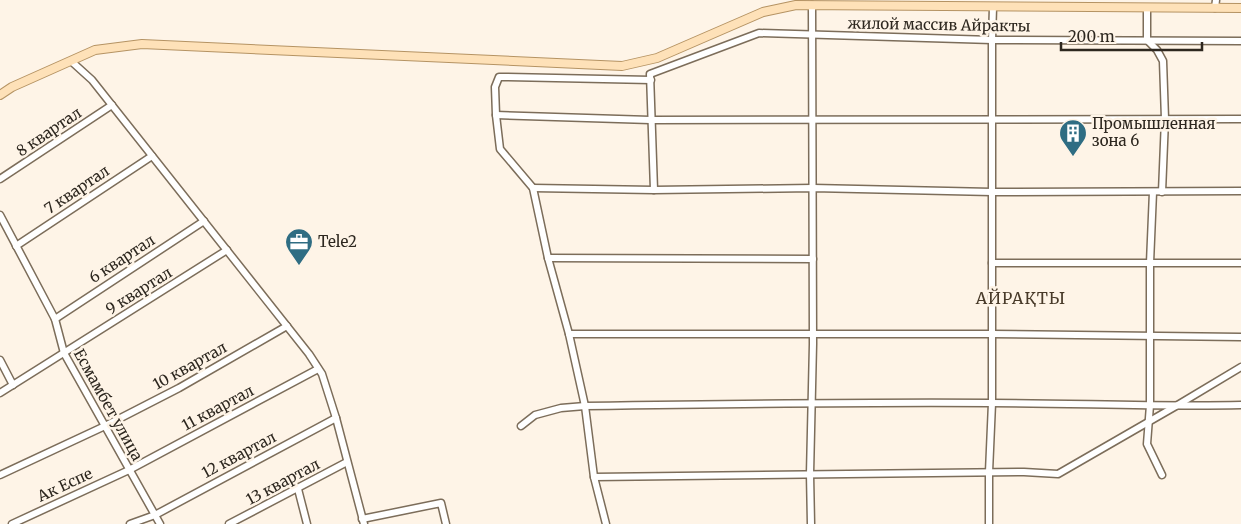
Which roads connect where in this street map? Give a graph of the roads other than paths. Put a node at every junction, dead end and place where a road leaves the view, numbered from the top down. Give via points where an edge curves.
1 (895, 3) edge
2 (1216, 4) edge
3 (812, 5) junction
4 (994, 7) junction
5 (1147, 8) junction
6 (1241, 8) edge
7 (812, 34) junction
8 (992, 40) junction
9 (1147, 40) junction
10 (1241, 41) edge
11 (71, 61) junction
12 (646, 61) junction
13 (650, 77) junction
14 (0, 95) edge
15 (112, 105) junction
16 (496, 115) junction
17 (813, 119) junction
18 (992, 119) junction
19 (1165, 119) junction
20 (1241, 119) edge
21 (650, 120) junction
22 (152, 156) junction
23 (0, 179) edge
24 (533, 188) junction
25 (813, 188) junction
26 (654, 190) junction
27 (1241, 191) edge
28 (992, 192) junction
29 (1153, 192) junction
30 (1162, 192) junction
31 (0, 215) edge
32 (204, 221) junction
33 (16, 246) junction
34 (227, 250) junction
35 (548, 258) junction
36 (813, 259) junction
37 (992, 263) junction
38 (1150, 263) junction
39 (1241, 263) edge
40 (54, 319) junction
41 (287, 326) junction
42 (569, 334) junction
43 (992, 334) junction
44 (813, 335) junction
45 (1150, 337) junction
46 (1241, 337) edge
47 (64, 353) junction
48 (0, 360) edge
49 (1241, 367) edge
50 (318, 369) junction
51 (13, 385) junction
52 (0, 393) edge
53 (813, 403) junction
54 (992, 403) junction
55 (1150, 405) junction
56 (585, 406) junction
57 (1176, 406) junction
58 (1241, 406) edge
59 (336, 418) junction
60 (1149, 422) junction
61 (105, 426) junction
62 (521, 426) dead end
63 (347, 462) junction
64 (129, 470) junction
65 (989, 472) junction
66 (810, 474) junction
67 (1162, 475) dead end
68 (0, 476) edge
69 (594, 477) junction
70 (298, 489) junction
71 (155, 515) junction
72 (363, 521) edge
73 (12, 524) edge
74 (130, 524) edge
75 (160, 524) edge
76 (229, 524) edge
77 (307, 524) edge
78 (446, 524) edge
79 (606, 524) edge
80 (811, 524) edge
81 (990, 524) edge

1 - 3 main road
1 - 4 main road
2 - 5 main road
2 - 6 main road
3 - 7 street
3 - 12 main road via 796,4 763,12
4 - 5 main road
4 - 8 street
5 - 9 street
7 - 8 street, жилой массив Айракты
7 - 13 street, жилой массив Айракты via 759,33
7 - 17 street
8 - 9 street, жилой массив Айракты
8 - 18 street
9 - 10 street, жилой массив Айракты
9 - 19 street via 1163,61
11 - 12 main road via 95,50 142,44 622,66
11 - 14 main road
11 - 15 street
12 - 13 street
13 - 16 street via 499,78 495,87
13 - 21 street
15 - 22 street
15 - 23 street, 8 квартал
16 - 21 street
16 - 24 street via 500,149
17 - 18 street
17 - 21 street
17 - 25 street
18 - 19 street
18 - 28 street
19 - 20 street
19 - 30 street
21 - 26 street
22 - 32 street
22 - 33 street, 7 квартал
24 - 26 street
24 - 35 street
25 - 26 street
25 - 28 street
25 - 36 street
27 - 30 street
28 - 29 street
28 - 37 street
29 - 30 street
29 - 38 street
31 - 33 street, Есмамбет улица
32 - 34 street
32 - 40 street, 6 квартал
33 - 40 street, Есмамбет улица
34 - 41 street
34 - 47 street, 9 квартал
35 - 36 street
35 - 42 street
36 - 44 street
37 - 38 street
37 - 43 street
38 - 39 street
38 - 45 street
40 - 47 street, Есмамбет улица
41 - 50 street
41 - 61 street, 10 квартал via 180,388
42 - 44 street
42 - 56 street
43 - 44 street
43 - 45 street
43 - 54 street
44 - 53 street
45 - 46 street
45 - 55 street
47 - 51 street
47 - 61 street, Есмамбет улица
48 - 51 street
49 - 57 street
50 - 59 street
50 - 64 street, 11 квартал
51 - 52 street
53 - 54 street
53 - 56 street
53 - 66 street
54 - 55 street
54 - 65 street
55 - 57 street
55 - 60 street
56 - 62 street via 535,415
56 - 69 street
57 - 58 street
57 - 60 street
59 - 63 street
59 - 71 street, 12 квартал
60 - 65 street via 1058,474
60 - 67 street via 1147,444
61 - 64 street, Есмамбет улица
61 - 68 street
63 - 70 street, 13 квартал
63 - 72 street
64 - 71 street, Есмамбет улица
64 - 73 street, Ак Еспе
65 - 66 street
65 - 81 street
66 - 69 street
66 - 80 street
69 - 79 street
70 - 76 street, 13 квартал
70 - 77 street
71 - 74 street
71 - 75 street, Есмамбет улица
72 - 78 street via 441,503

